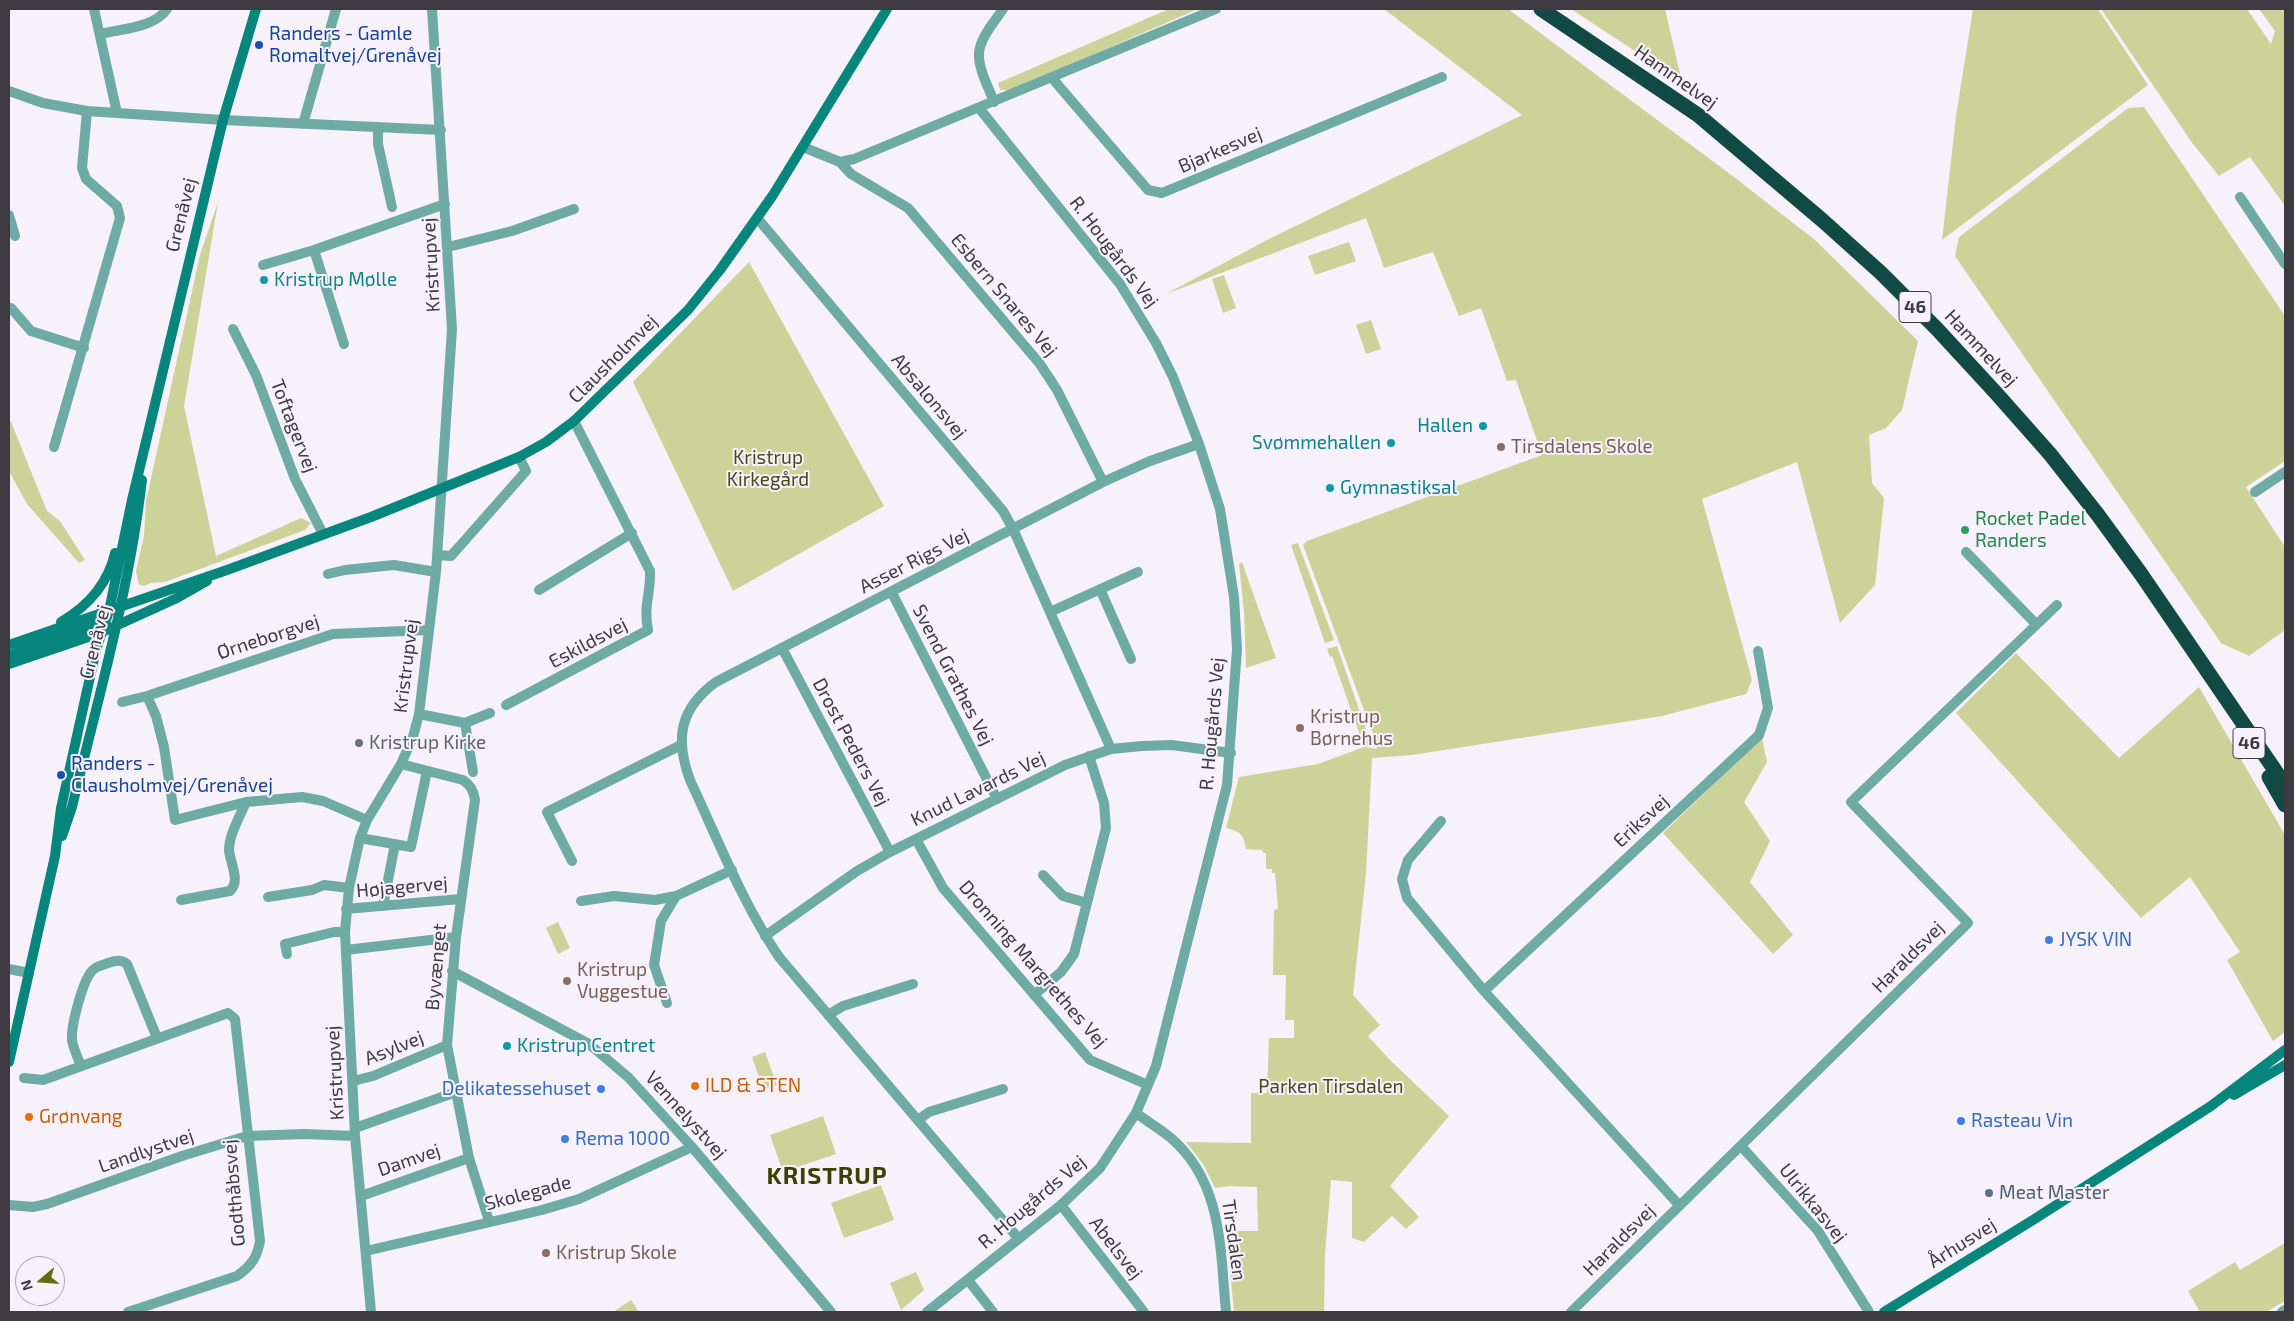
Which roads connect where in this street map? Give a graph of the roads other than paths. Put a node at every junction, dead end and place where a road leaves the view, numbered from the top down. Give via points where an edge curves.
1 (94, 9) edge
2 (167, 9) edge
3 (256, 9) edge
4 (336, 9) edge
5 (432, 9) edge
6 (887, 9) edge
7 (1003, 9) edge
8 (1216, 9) edge
9 (1541, 9) edge
10 (100, 34) junction
11 (1442, 77) dead end
12 (1052, 78) junction
13 (9, 91) edge
14 (994, 102) junction
15 (979, 108) junction
16 (87, 111) junction
17 (117, 113) junction
18 (223, 120) junction
19 (303, 124) junction
20 (378, 127) junction
21 (441, 130) junction
22 (803, 147) junction
23 (840, 162) junction
24 (2240, 198) dead end
25 (445, 204) junction
26 (392, 207) dead end
27 (574, 209) dead end
28 (9, 215) edge
29 (758, 219) junction
30 (15, 236) dead end
31 (448, 247) junction
32 (314, 250) junction
33 (2285, 264) edge
34 (263, 265) dead end
35 (11, 308) dead end
36 (233, 330) dead end
37 (344, 344) dead end
38 (84, 348) junction
39 (574, 421) junction
40 (148, 431) junction
41 (1199, 444) junction
42 (54, 447) dead end
43 (519, 457) junction
44 (2285, 472) edge
45 (1103, 482) junction
46 (442, 488) junction
47 (2255, 492) dead end
48 (132, 500) junction
49 (1013, 529) junction
50 (632, 533) junction
51 (323, 534) junction
52 (1966, 552) dead end
53 (438, 554) junction
54 (227, 570) junction
55 (436, 572) junction
56 (1138, 572) dead end
57 (328, 574) dead end
58 (1100, 589) junction
59 (539, 590) dead end
60 (892, 593) junction
61 (2056, 605) dead end
62 (122, 606) junction
63 (1050, 612) junction
64 (107, 615) junction
65 (118, 624) junction
66 (2036, 624) junction
67 (428, 630) junction
68 (47, 631) junction
69 (100, 633) junction
70 (9, 645) edge
71 (782, 648) junction
72 (1758, 652) dead end
73 (9, 656) edge
74 (1131, 659) dead end
75 (9, 664) edge
76 (2213, 680) junction
77 (146, 696) junction
78 (122, 702) dead end
79 (506, 705) dead end
80 (490, 713) dead end
81 (419, 714) junction
82 (465, 722) junction
83 (681, 745) junction
84 (1111, 749) junction
85 (1230, 753) junction
86 (1089, 756) junction
87 (401, 764) junction
88 (427, 772) junction
89 (473, 772) dead end
90 (2285, 786) edge
91 (997, 799) junction
92 (246, 802) junction
93 (2285, 805) edge
94 (367, 820) junction
95 (1441, 820) dead end
96 (360, 838) junction
97 (916, 839) junction
98 (395, 844) junction
99 (890, 852) junction
100 (55, 856) junction
101 (572, 861) dead end
102 (732, 870) junction
103 (1043, 875) dead end
104 (349, 888) junction
105 (676, 896) junction
106 (268, 897) dead end
107 (460, 899) junction
108 (181, 900) dead end
109 (581, 901) dead end
110 (1087, 903) junction
111 (382, 906) junction
112 (346, 908) junction
113 (345, 932) junction
114 (765, 936) junction
115 (456, 937) junction
116 (346, 950) junction
117 (287, 954) dead end
118 (9, 969) edge
119 (452, 971) junction
120 (29, 972) junction
121 (913, 984) dead end
122 (1484, 990) junction
123 (1034, 995) junction
124 (667, 1003) dead end
125 (828, 1015) junction
126 (158, 1038) junction
127 (448, 1045) junction
128 (2285, 1050) edge
129 (9, 1062) edge
130 (2285, 1065) edge
131 (81, 1066) junction
132 (24, 1078) dead end
133 (353, 1081) junction
134 (1148, 1085) junction
135 (1003, 1089) dead end
136 (456, 1092) junction
137 (2211, 1106) junction
138 (1136, 1113) junction
139 (918, 1120) junction
140 (355, 1132) junction
141 (247, 1136) junction
142 (1741, 1146) junction
143 (692, 1147) junction
144 (469, 1158) junction
145 (361, 1196) junction
146 (9, 1205) edge
147 (1061, 1205) junction
148 (1679, 1206) junction
149 (489, 1221) junction
150 (1018, 1238) junction
151 (366, 1251) junction
152 (968, 1280) junction
153 (2285, 1310) edge
154 (128, 1312) edge
155 (371, 1312) edge
156 (831, 1312) edge
157 (927, 1312) edge
158 (993, 1312) edge
159 (1144, 1312) edge
160 (1226, 1312) edge
161 (1570, 1312) edge
162 (1869, 1312) edge
163 (1884, 1312) edge
164 (2282, 1312) edge

1 - 10 street
2 - 10 street via 162,16 144,24
3 - 18 street, Grenåvej
4 - 19 street
5 - 21 street, Kristrupvej
6 - 22 street, Clausholmvej
7 - 14 street via 979,53
8 - 12 street
9 - 76 highway, Hammelvej / 46 via 1698,115 1822,220 1937,329 2032,434 2098,515
10 - 17 street
11 - 12 street, Bjarkesvej via 1162,193 1148,190
12 - 14 street
13 - 16 street via 44,103
14 - 15 street
15 - 23 street
15 - 41 street, R. Hougårds Vej via 1120,284 1173,377
16 - 17 street
16 - 38 street via 82,168 86,179 117,206 120,218
17 - 18 street
18 - 19 street
18 - 40 street, Grenåvej
19 - 20 street
20 - 21 street
20 - 26 street via 378,144
21 - 25 street, Kristrupvej
22 - 23 street, Esbern Snares Vej
22 - 29 street, Clausholmvej
23 - 45 street, Esbern Snares Vej via 851,174 908,208 1040,364 1057,390
24 - 33 street
25 - 31 street, Kristrupvej
25 - 32 street
27 - 31 street via 512,231
28 - 30 street
29 - 39 street, Clausholmvej via 688,310
29 - 49 street, Absalonsvej via 1003,511
31 - 46 street, Kristrupvej via 452,329
32 - 34 street
32 - 37 street
35 - 38 street via 31,331
36 - 51 street, Toftagervej via 256,375 295,479
38 - 42 street
39 - 43 street, Clausholmvej
39 - 50 street, Eskildsvej
40 - 48 street, Grenåvej
40 - 62 street, Grenåvej via 138,516
41 - 45 street, Asser Rigs Vej
41 - 85 street, R. Hougårds Vej via 1220,509 1234,597 1237,649
43 - 46 street, Clausholmvej
43 - 53 street via 526,471 451,556
44 - 47 street
45 - 49 street, Asser Rigs Vej
46 - 51 street, Clausholmvej
46 - 53 street, Kristrupvej
48 - 64 street, Grenåvej
48 - 68 street via 122,520 115,556 102,584 72,616
49 - 60 street, Asser Rigs Vej
49 - 63 street, Absalonsvej
50 - 59 street
50 - 79 street, Eskildsvej via 650,571 651,587 645,614 648,630
51 - 54 street, Clausholmvej
52 - 66 street
53 - 55 street, Kristrupvej
54 - 62 street, Clausholmvej
54 - 65 street, Clausholmvej via 177,598
55 - 57 street via 394,566
55 - 67 street, Kristrupvej
56 - 58 street
58 - 63 street
58 - 74 street
60 - 71 street, Asser Rigs Vej
60 - 91 street, Svend Grathes Vej
61 - 66 street, Haraldsvej
62 - 64 street, Clausholmvej
62 - 65 street, Grenåvej
63 - 84 street, Absalonsvej
64 - 68 street
64 - 69 street, Grenåvej
64 - 73 street
65 - 69 street, Clausholmvej
65 - 100 street, Grenåvej via 72,808
66 - 142 street, Haraldsvej via 1851,802 1968,923
67 - 77 street, Ørneborgvej via 333,634
67 - 81 street, Kristrupvej
68 - 70 street
69 - 75 street, Clausholmvej
69 - 100 street, Grenåvej via 61,808
71 - 83 street, Asser Rigs Vej via 703,691 686,715
71 - 99 street, Drost Peders Vej
72 - 122 street, Eriksvej via 1768,708 1759,735
76 - 90 highway, Hammelvej / 46
76 - 93 highway, Hammelvej / 46
77 - 78 street, Ørneborgvej
77 - 92 street via 156,716 164,747 175,820
80 - 82 street
81 - 82 street
81 - 87 street, Kristrupvej
82 - 89 street
83 - 101 street via 547,812
83 - 102 street, Asser Rigs Vej via 690,780
84 - 85 street, Knud Lavards Vej via 1172,745
84 - 86 street, Knud Lavards Vej
85 - 134 street, R. Hougårds Vej via 1227,785 1159,1057
86 - 91 street, Knud Lavards Vej
86 - 110 street via 1104,803 1106,828
87 - 88 street, Byvænget
87 - 94 street, Kristrupvej
88 - 98 street via 411,847
88 - 107 street, Byvænget via 463,780 474,792
91 - 97 street, Knud Lavards Vej
92 - 94 street via 302,796
92 - 108 street via 229,849 234,887 230,891
94 - 96 street, Kristrupvej
95 - 122 street via 1408,860 1402,879 1407,898
96 - 98 street
96 - 104 street, Kristrupvej
97 - 99 street, Knud Lavards Vej
97 - 123 street, Dronning Margrethes Vej via 943,888
98 - 111 street
99 - 114 street, Knud Lavards Vej via 857,871
100 - 120 street, Grenåvej
102 - 105 street
102 - 114 street, Asser Rigs Vej
103 - 110 street via 1063,896
104 - 106 street via 324,885
104 - 112 street, Kristrupvej
105 - 109 street via 655,900 614,896
105 - 124 street via 661,920 654,965
107 - 111 street, Højagervej
107 - 115 street, Byvænget
110 - 123 street via 1074,954 1061,972
111 - 112 street, Højagervej
112 - 113 street, Kristrupvej
113 - 116 street, Kristrupvej
113 - 117 street via 285,944
114 - 125 street, Asser Rigs Vej
115 - 116 street
115 - 119 street, Byvænget
116 - 133 street, Kristrupvej
118 - 120 street
119 - 127 street, Byvænget
119 - 143 street, Vennelystvej via 589,1044 628,1077
120 - 129 street, Grenåvej
121 - 125 street via 843,1006
122 - 148 street
123 - 134 street, Dronning Margrethes Vej via 1090,1060
125 - 139 street, Asser Rigs Vej
126 - 131 street
126 - 131 street via 127,964 115,961 96,967 84,987 72,1028 72,1042
126 - 141 street, Godthåbsvej via 228,1013 233,1016
127 - 133 street, Asylvej
127 - 136 street, Byvænget
128 - 137 street, Århusvej
130 - 137 street, Århusvej
131 - 132 street via 43,1080
133 - 140 street, Kristrupvej
134 - 138 street, R. Hougårds Vej
135 - 139 street via 929,1112
136 - 140 street
136 - 144 street, Byvænget
137 - 163 street, Århusvej
138 - 147 street, R. Hougårds Vej via 1100,1168
138 - 160 street, Tirsdalen via 1171,1138 1190,1159 1208,1188 1217,1214
139 - 150 street, Asser Rigs Vej
140 - 141 street, Landlystvej
140 - 145 street, Kristrupvej
141 - 146 street, Landlystvej via 47,1204 33,1207
141 - 154 street, Godthåbsvej via 260,1241 258,1254 250,1267 237,1276
142 - 148 street, Haraldsvej
142 - 162 street, Ulrikkasvej via 1818,1231
143 - 149 street, Skolegade via 579,1199
143 - 156 street, Vennelystvej
144 - 145 street, Damvej
144 - 149 street, Byvænget
145 - 151 street, Kristrupvej
147 - 150 street, R. Hougårds Vej
147 - 159 street, Abelsvej
148 - 161 street, Haraldsvej
149 - 151 street, Skolegade
150 - 152 street, R. Hougårds Vej
151 - 155 street, Kristrupvej
152 - 157 street, R. Hougårds Vej
152 - 158 street
153 - 164 street

